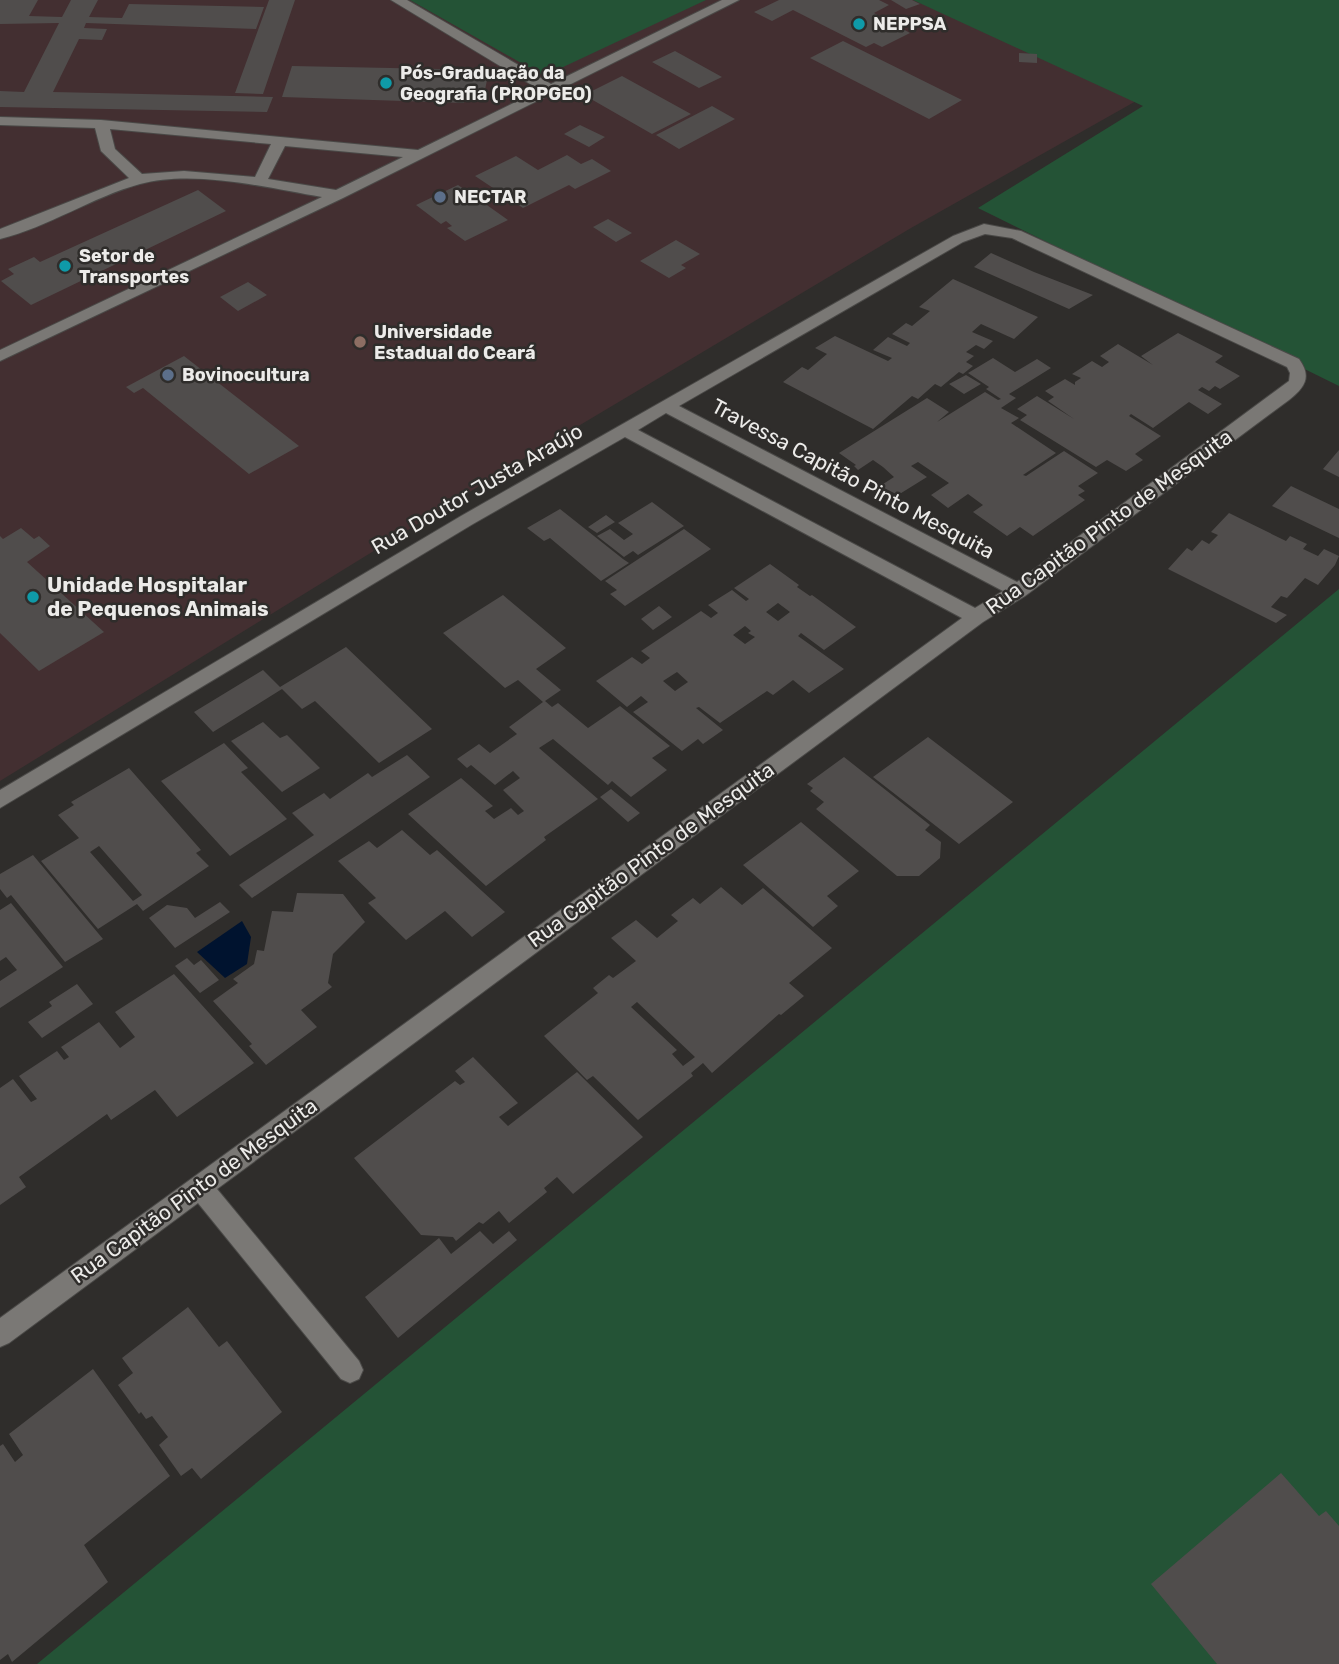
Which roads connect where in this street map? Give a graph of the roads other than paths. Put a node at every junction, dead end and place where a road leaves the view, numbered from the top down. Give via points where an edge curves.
1 (398, 0) edge
2 (732, 0) edge
3 (551, 90) junction
4 (0, 121) edge
5 (101, 124) junction
6 (281, 139) junction
7 (418, 155) junction
8 (139, 179) junction
9 (260, 181) junction
10 (338, 195) junction
11 (984, 229) joint
12 (0, 234) edge
13 (0, 356) edge
14 (666, 406) junction
15 (625, 430) junction
16 (1018, 591) junction
17 (976, 617) junction
18 (0, 800) edge
19 (200, 1186) junction
20 (0, 1334) edge
21 (351, 1370) dead end

1 - 3 street
2 - 3 street
3 - 7 street
4 - 5 street
5 - 6 street
5 - 8 street via 108,150
6 - 7 street
6 - 9 street
7 - 10 street
8 - 9 street via 184,175
8 - 12 street
9 - 10 street
10 - 13 street
11 - 14 street, Rua Doutor Justa Araújo via 958,239
11 - 16 street, Rua Capitão Pinto de Mesquita via 1016,234 1268,351 1293,363 1300,378 1283,396
14 - 15 street, Rua Doutor Justa Araújo
14 - 16 street, Travessa Capitão Pinto Mesquita
15 - 17 street
15 - 18 street, Rua Doutor Justa Araújo
16 - 17 street, Rua Capitão Pinto de Mesquita
17 - 19 street, Rua Capitão Pinto de Mesquita
19 - 20 street, Rua Capitão Pinto de Mesquita
19 - 21 street

